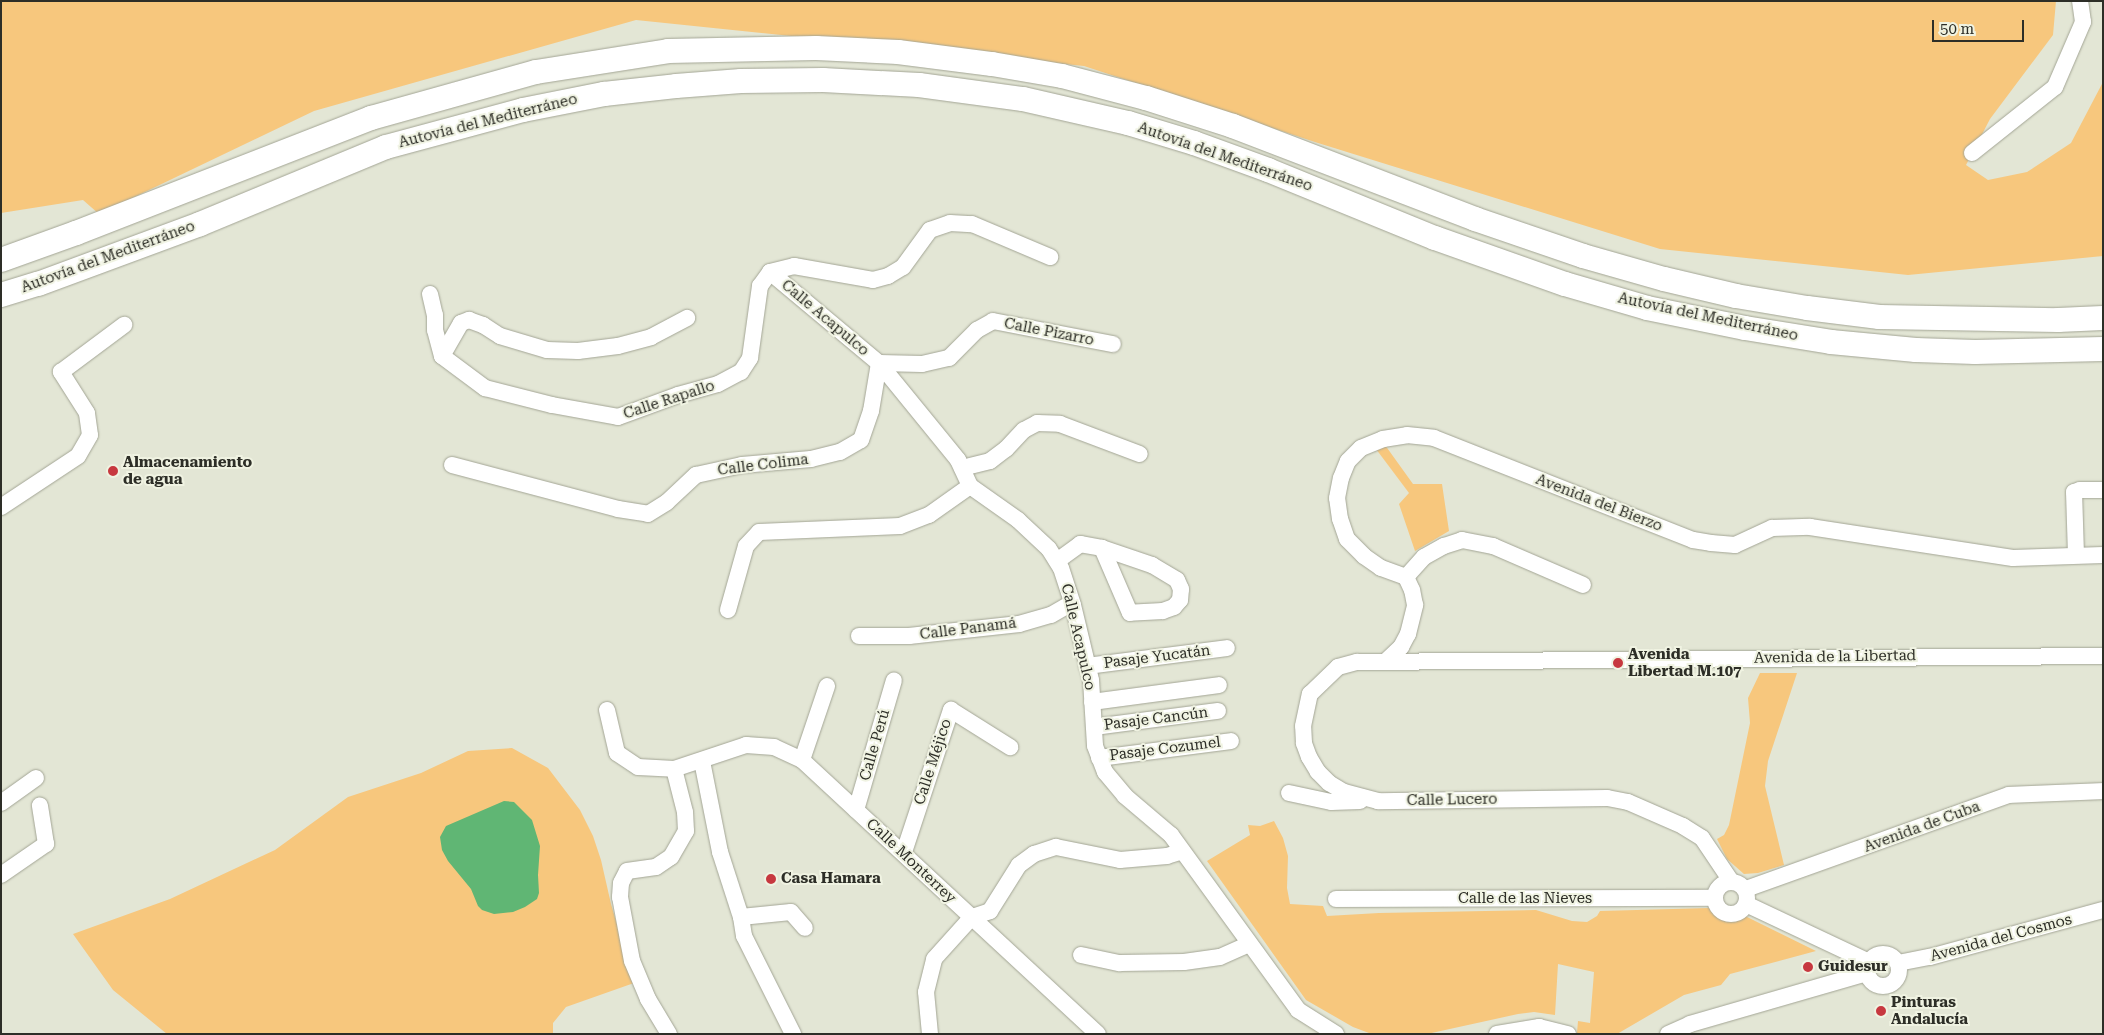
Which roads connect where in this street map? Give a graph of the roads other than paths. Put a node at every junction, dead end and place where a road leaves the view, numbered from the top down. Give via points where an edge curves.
1 (2080, 1) edge
2 (1972, 153) dead end
3 (1050, 258) dead end
4 (1, 260) edge
5 (770, 272) junction
6 (430, 294) dead end
7 (1, 295) edge
8 (2103, 307) edge
9 (687, 318) dead end
10 (2103, 318) edge
11 (1962, 320) junction
12 (124, 325) dead end
13 (1832, 342) junction
14 (1113, 344) dead end
15 (2103, 349) edge
16 (442, 356) junction
17 (879, 363) junction
18 (2103, 364) edge
19 (1140, 454) dead end
20 (452, 465) dead end
21 (962, 468) junction
22 (970, 486) junction
23 (2103, 490) edge
24 (1, 507) edge
25 (1102, 548) junction
26 (2103, 555) edge
27 (2076, 556) junction
28 (1057, 561) junction
29 (1406, 577) junction
30 (1583, 585) dead end
31 (1072, 603) junction
32 (728, 610) dead end
33 (859, 636) dead end
34 (1227, 648) dead end
35 (2103, 656) edge
36 (1386, 661) junction
37 (1087, 666) junction
38 (894, 680) dead end
39 (1219, 685) dead end
40 (827, 686) dead end
41 (1092, 702) junction
42 (607, 710) dead end
43 (1218, 711) dead end
44 (1094, 727) junction
45 (1231, 741) dead end
46 (1010, 747) dead end
47 (1100, 758) junction
48 (802, 760) junction
49 (702, 761) junction
50 (674, 769) junction
51 (36, 778) dead end
52 (2103, 791) edge
53 (1289, 793) dead end
54 (1378, 801) junction
55 (1, 803) edge
56 (40, 805) dead end
57 (856, 810) junction
58 (1182, 851) junction
59 (904, 852) junction
60 (1, 875) edge
61 (1731, 881) junction
62 (1746, 897) junction
63 (1715, 898) junction
64 (1336, 900) dead end
65 (2103, 910) edge
66 (972, 917) junction
67 (741, 918) junction
68 (805, 928) dead end
69 (1249, 944) junction
70 (1081, 955) dead end
71 (1898, 963) junction
72 (1868, 967) junction
73 (1703, 1021) junction
74 (669, 1034) edge
75 (793, 1034) edge
76 (930, 1034) edge
77 (1098, 1034) edge
78 (1336, 1034) edge
79 (1497, 1034) edge
80 (1568, 1034) edge
81 (1668, 1034) edge
82 (1680, 1034) edge

1 - 2 street via 2083,22 2055,87
3 - 5 street via 972,224 950,223 930,230 903,267 888,276 873,280 794,266
4 - 11 highway, Autovía del Mediterráneo via 371,118 536,72 668,51 816,48 898,52 1062,76 1146,98 1232,126 1475,219 1583,256 1664,279 1807,308 1880,317
5 - 16 street, Calle Rapallo via 760,286 750,358 742,372 718,384 618,417 484,388
5 - 17 street, Calle Acapulco
6 - 16 street
7 - 13 highway, Autovía del Mediterráneo via 200,224 386,147 523,110 604,94 676,86 824,80 919,84 1023,99 1128,123 1268,170 1435,238 1565,284 1647,308
8 - 11 highway
9 - 16 street via 651,337 618,346 578,351 547,350 500,336 469,320 461,323
10 - 11 highway, Autovía del Mediterráneo
12 - 24 street via 61,372 87,413 90,436 78,456
13 - 15 highway, Autovía del Mediterráneo via 1975,352
13 - 18 highway via 1935,361 1989,365
14 - 17 street, Calle Pizarro via 993,321 977,330 949,358 922,364
17 - 20 street, Calle Colima via 871,411 861,440 840,452 811,459 742,465 696,475 667,502 648,514
17 - 21 street, Calle Acapulco
19 - 21 street via 1060,424 1037,423 1024,430 990,461
21 - 22 street, Calle Acapulco
22 - 28 street, Calle Acapulco via 1018,520
22 - 32 street via 929,515 900,526 758,532 746,546
23 - 27 street via 2074,492
25 - 25 street via 1152,565 1177,580 1181,589 1180,600 1174,607 1163,611 1130,613
25 - 28 street via 1080,544
26 - 27 street, Avenida del Bierzo
27 - 29 street, Avenida del Bierzo via 2013,558 1810,527 1772,528 1735,545 1711,544 1692,540 1434,438 1407,435 1383,439 1361,448 1348,461 1337,498 1347,539 1381,568
28 - 31 street, Calle Acapulco
29 - 30 street via 1424,557 1462,540 1493,546
29 - 36 street via 1415,604 1413,618 1400,647
31 - 33 street, Calle Panamá via 1051,615 1019,624 918,636
31 - 37 street, Calle Acapulco
34 - 37 street, Pasaje Yucatán
35 - 36 street, Avenida de la Libertad
36 - 54 street, Calle Lucero via 1357,662 1338,667 1310,694 1303,726 1304,743 1318,772 1344,792
37 - 41 street, Calle Acapulco
38 - 57 street, Calle Perú
39 - 41 street
40 - 48 street
41 - 44 street, Calle Acapulco
42 - 50 street, Calle Monterrey via 617,753 638,767
43 - 44 street, Pasaje Cancún
44 - 47 street, Calle Acapulco via 1094,746
45 - 47 street, Pasaje Cozumel
46 - 59 street, Calle Méjico via 951,710
47 - 58 street, Calle Acapulco via 1105,772 1125,796 1171,835
48 - 49 street, Calle Monterrey via 774,747 746,745
48 - 57 street, Calle Monterrey
49 - 50 street, Calle Monterrey
49 - 67 street via 720,852
50 - 74 street via 685,812 686,831 670,857 656,867 626,871 620,897 632,961 648,999
51 - 55 street
52 - 62 street, Avenida de Cuba via 2009,796
53 - 54 street via 1331,802
54 - 61 street, Calle Lucero via 1607,798 1628,802 1684,826 1702,838
56 - 60 street via 46,844
57 - 59 street, Calle Monterrey
58 - 66 street via 1167,856 1120,860 1056,847 1034,854 1019,865 990,911
58 - 69 street, Calle Acapulco
59 - 66 street, Calle Monterrey
61 - 62 street via 1742,885
61 - 63 street via 1719,887
62 - 63 street via 1740,912 1729,914 1719,909
62 - 72 street
63 - 64 street, Calle de las Nieves
65 - 71 street, Avenida del Cosmos
66 - 76 street via 934,959 926,992
66 - 77 street, Calle Monterrey
67 - 68 street via 791,912
67 - 75 street via 744,936
69 - 70 street via 1220,957 1184,962 1120,963
69 - 78 street, Calle Acapulco via 1298,1010
71 - 72 street via 1893,956 1881,954 1876,955
71 - 72 street via 1899,976 1890,986 1884,987 1875,985
72 - 73 street
73 - 81 street
73 - 82 street
79 - 80 street via 1539,1027

